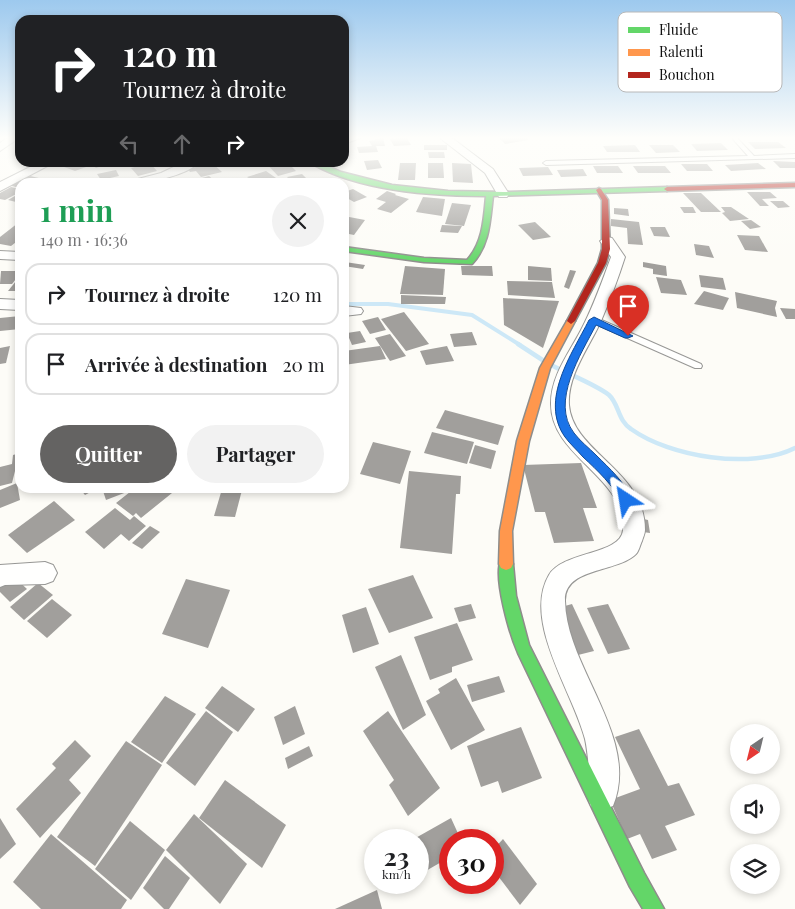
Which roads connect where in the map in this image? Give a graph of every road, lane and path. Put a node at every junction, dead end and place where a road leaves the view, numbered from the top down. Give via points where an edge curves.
1 (13, 180) edge
2 (362, 180) edge
3 (495, 180) edge
4 (795, 185) edge
5 (0, 187) edge
6 (599, 190) junction
7 (503, 194) junction
8 (490, 195) junction
9 (607, 241) junction
10 (349, 250) edge
11 (0, 255) edge
12 (15, 256) edge
13 (0, 304) edge
14 (15, 305) edge
15 (594, 320) junction
16 (698, 366) dead end
17 (558, 367) junction
18 (45, 573) dead end
19 (0, 576) edge
20 (602, 808) junction
21 (654, 909) edge

1 - 5 street
2 - 8 street via 444,194
3 - 7 street
4 - 6 street
6 - 7 street
6 - 9 street via 605,200
7 - 8 street
8 - 10 street via 480,245 475,258 469,262 424,260
9 - 15 street via 618,257
9 - 17 street via 602,263
11 - 12 street
13 - 14 street
15 - 16 lane
15 - 17 street
17 - 20 street via 538,396 523,441 506,531 506,584 523,648
17 - 20 street via 562,418 569,435 620,487 632,512 634,532 624,551 611,558 578,565 561,574 551,610 599,739 604,770
18 - 19 street
20 - 21 street

